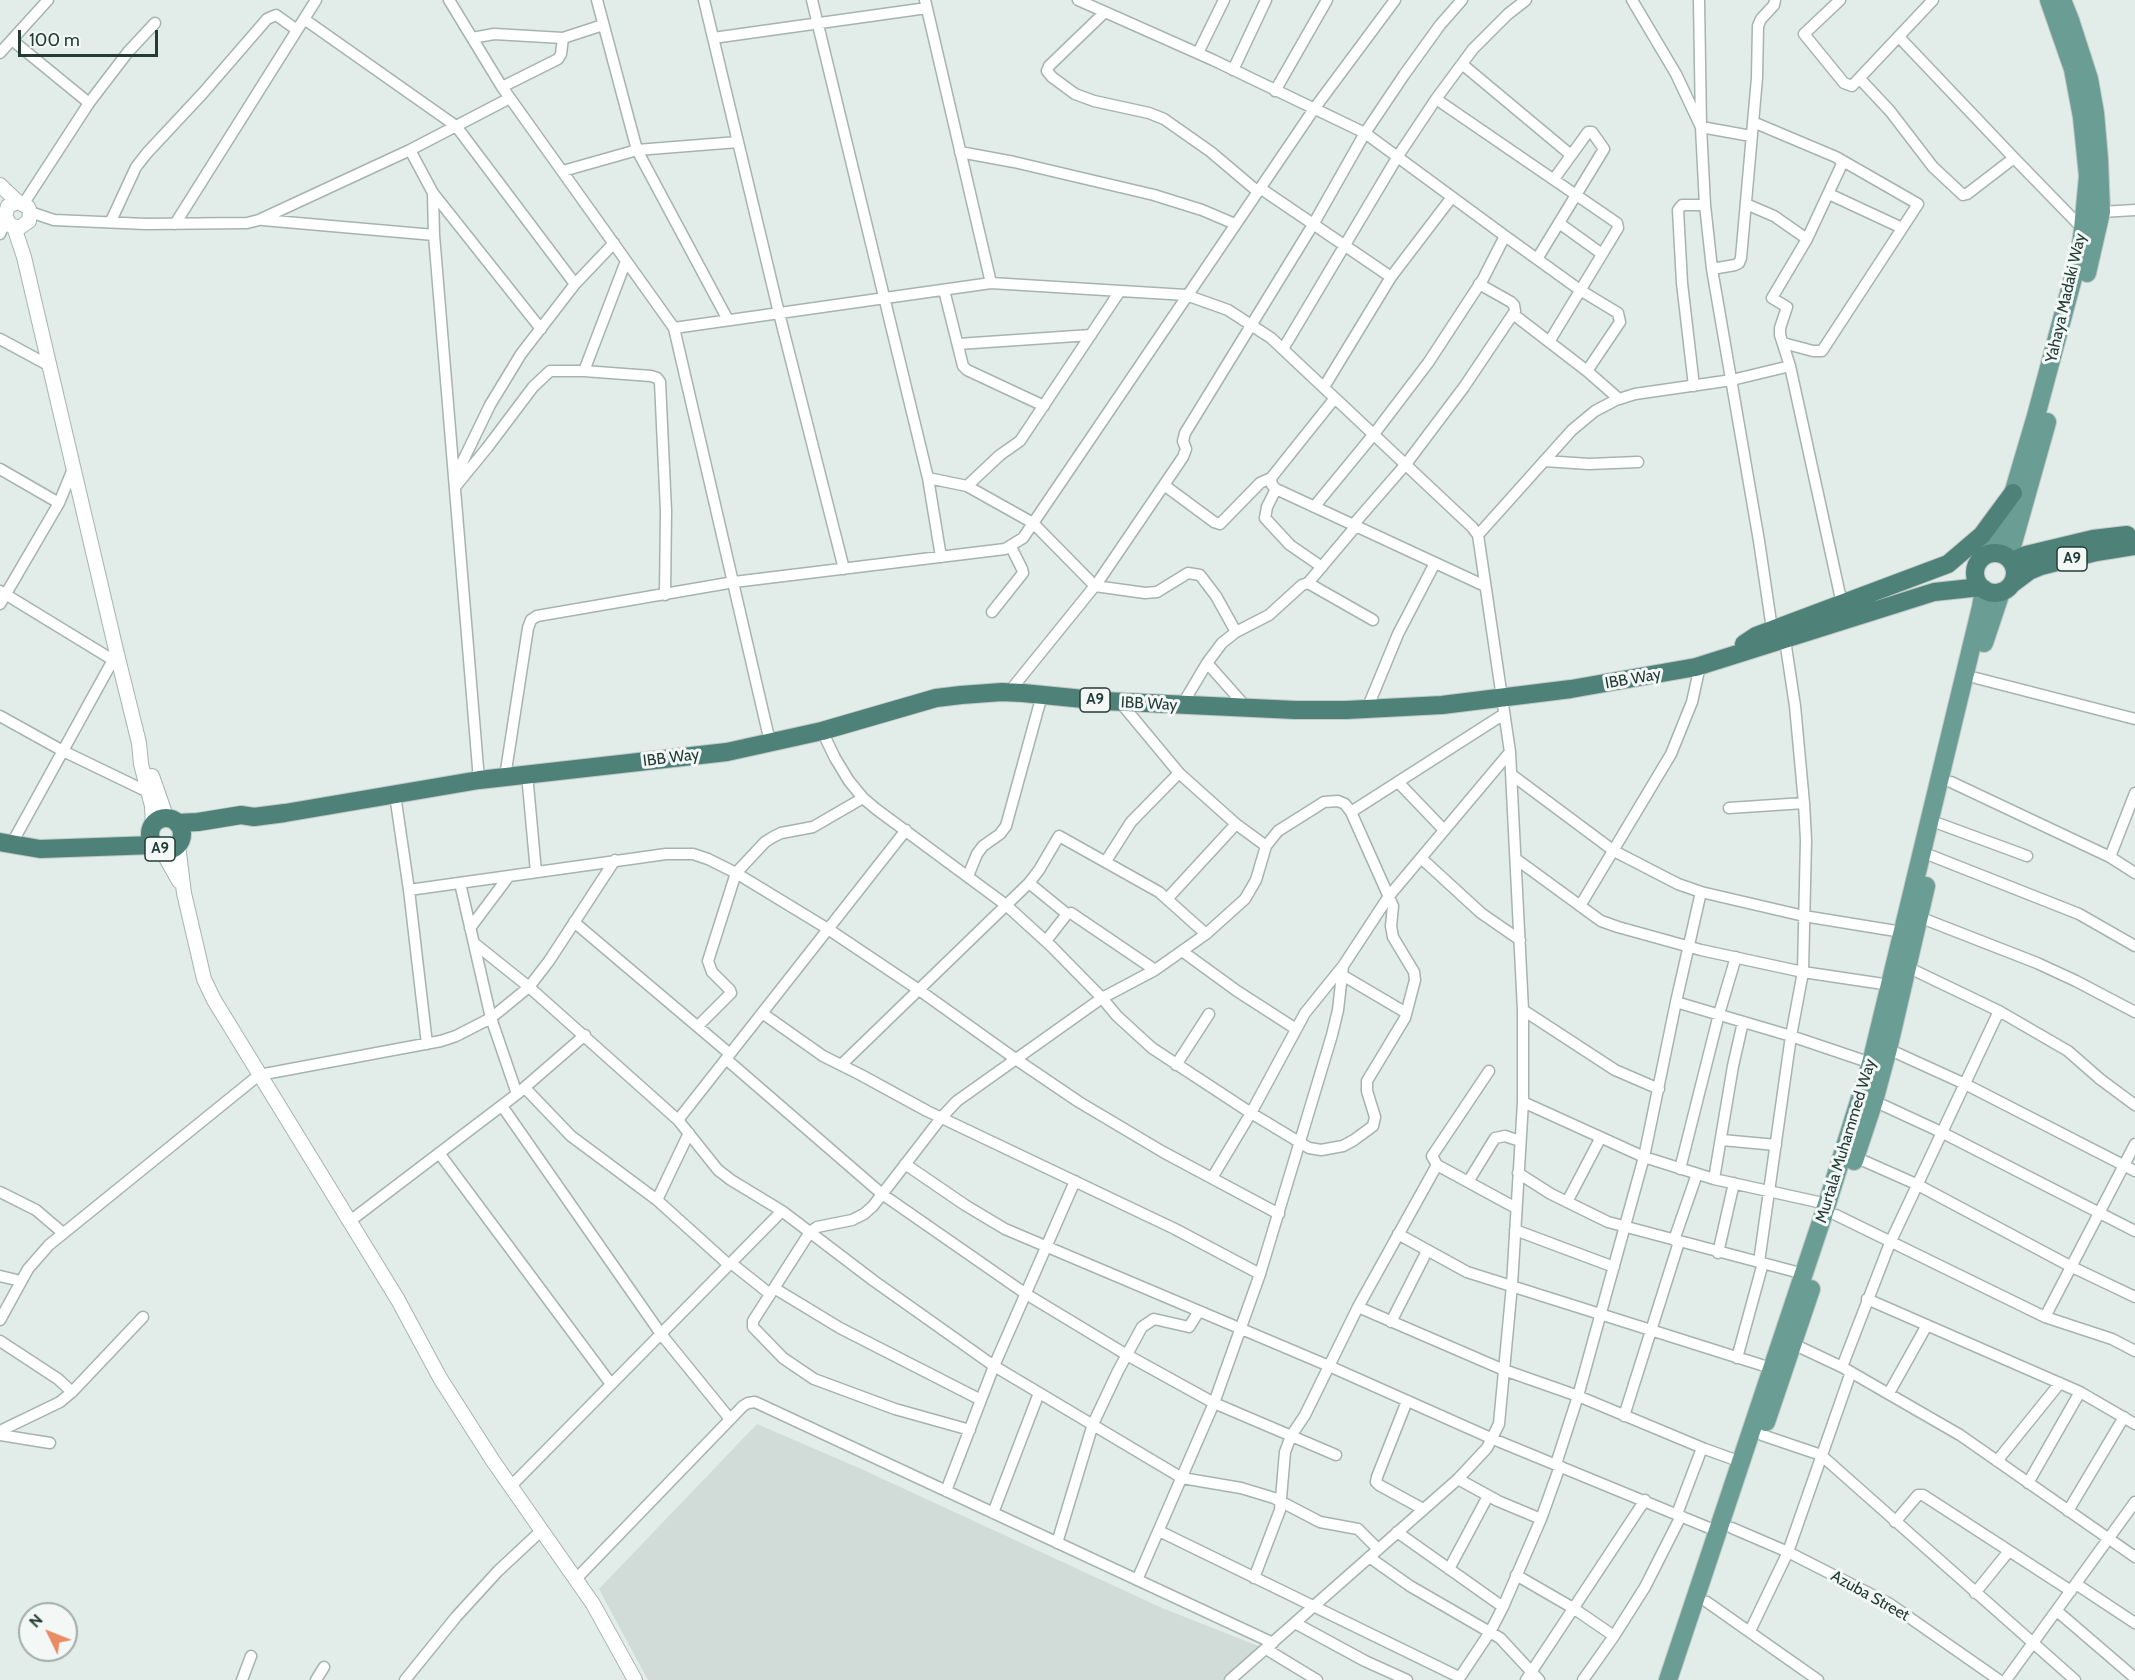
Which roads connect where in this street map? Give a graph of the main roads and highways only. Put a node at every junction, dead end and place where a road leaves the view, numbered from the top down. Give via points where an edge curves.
1 (2049, 0) edge
2 (2062, 0) edge
3 (2069, 321) junction
4 (2064, 340) junction
5 (2013, 493) junction
6 (2135, 534) edge
7 (2135, 546) edge
8 (2010, 559) junction
9 (1982, 561) junction
10 (1995, 588) junction
11 (1934, 592) junction
12 (1779, 635) junction
13 (6, 844) edge
14 (1902, 965) junction
15 (1832, 1210) junction
16 (1787, 1342) junction
17 (1725, 1530) junction
18 (1668, 1680) edge
19 (1680, 1680) edge

1 - 3 main road, Yahaya Madaki Way via 2070,61 2082,117 2088,176
2 - 3 main road, Yahaya Madaki Way via 2089,80 2095,112 2101,212
3 - 4 main road, Yahaya Madaki Way
4 - 5 main road, Yahaya Madaki Way
4 - 8 main road, Yahaya Madaki Way
5 - 9 main road, Yahaya Madaki Way via 2002,531
5 - 12 highway via 1982,535 1948,564 1842,604
6 - 8 highway, A9 via 2093,539
7 - 10 highway, A9 via 2041,566
8 - 9 highway, A9 via 2001,553
8 - 10 highway via 2015,573
9 - 10 highway via 1977,582
9 - 11 highway, IBB Way / A9
10 - 11 highway, IBB Way / A9
10 - 14 main road, Murtala Muhammed Way via 1991,621 1919,918
10 - 14 main road, Murtala Muhammed Way via 1981,607 1902,932
11 - 12 highway, IBB Way / A9
12 - 13 highway, IBB Way / A9 via 1700,666 1571,689 1503,706 1295,710 1120,702 1009,692 961,695 936,698 822,731 727,752 479,780 83,847 40,849
14 - 15 main road, Murtala Muhammed Way via 1890,986
14 - 15 main road, Murtala Muhammed Way via 1888,1049 1874,1101
15 - 16 main road, Murtala Muhammed Way
15 - 16 main road, Murtala Muhammed Way via 1804,1274
16 - 17 main road, Murtala Muhammed Way via 1762,1435
16 - 17 main road, Murtala Muhammed Way via 1771,1368 1741,1462
17 - 18 main road, Murtala Muhammed Way
17 - 19 main road, Murtala Muhammed Way via 1707,1602

